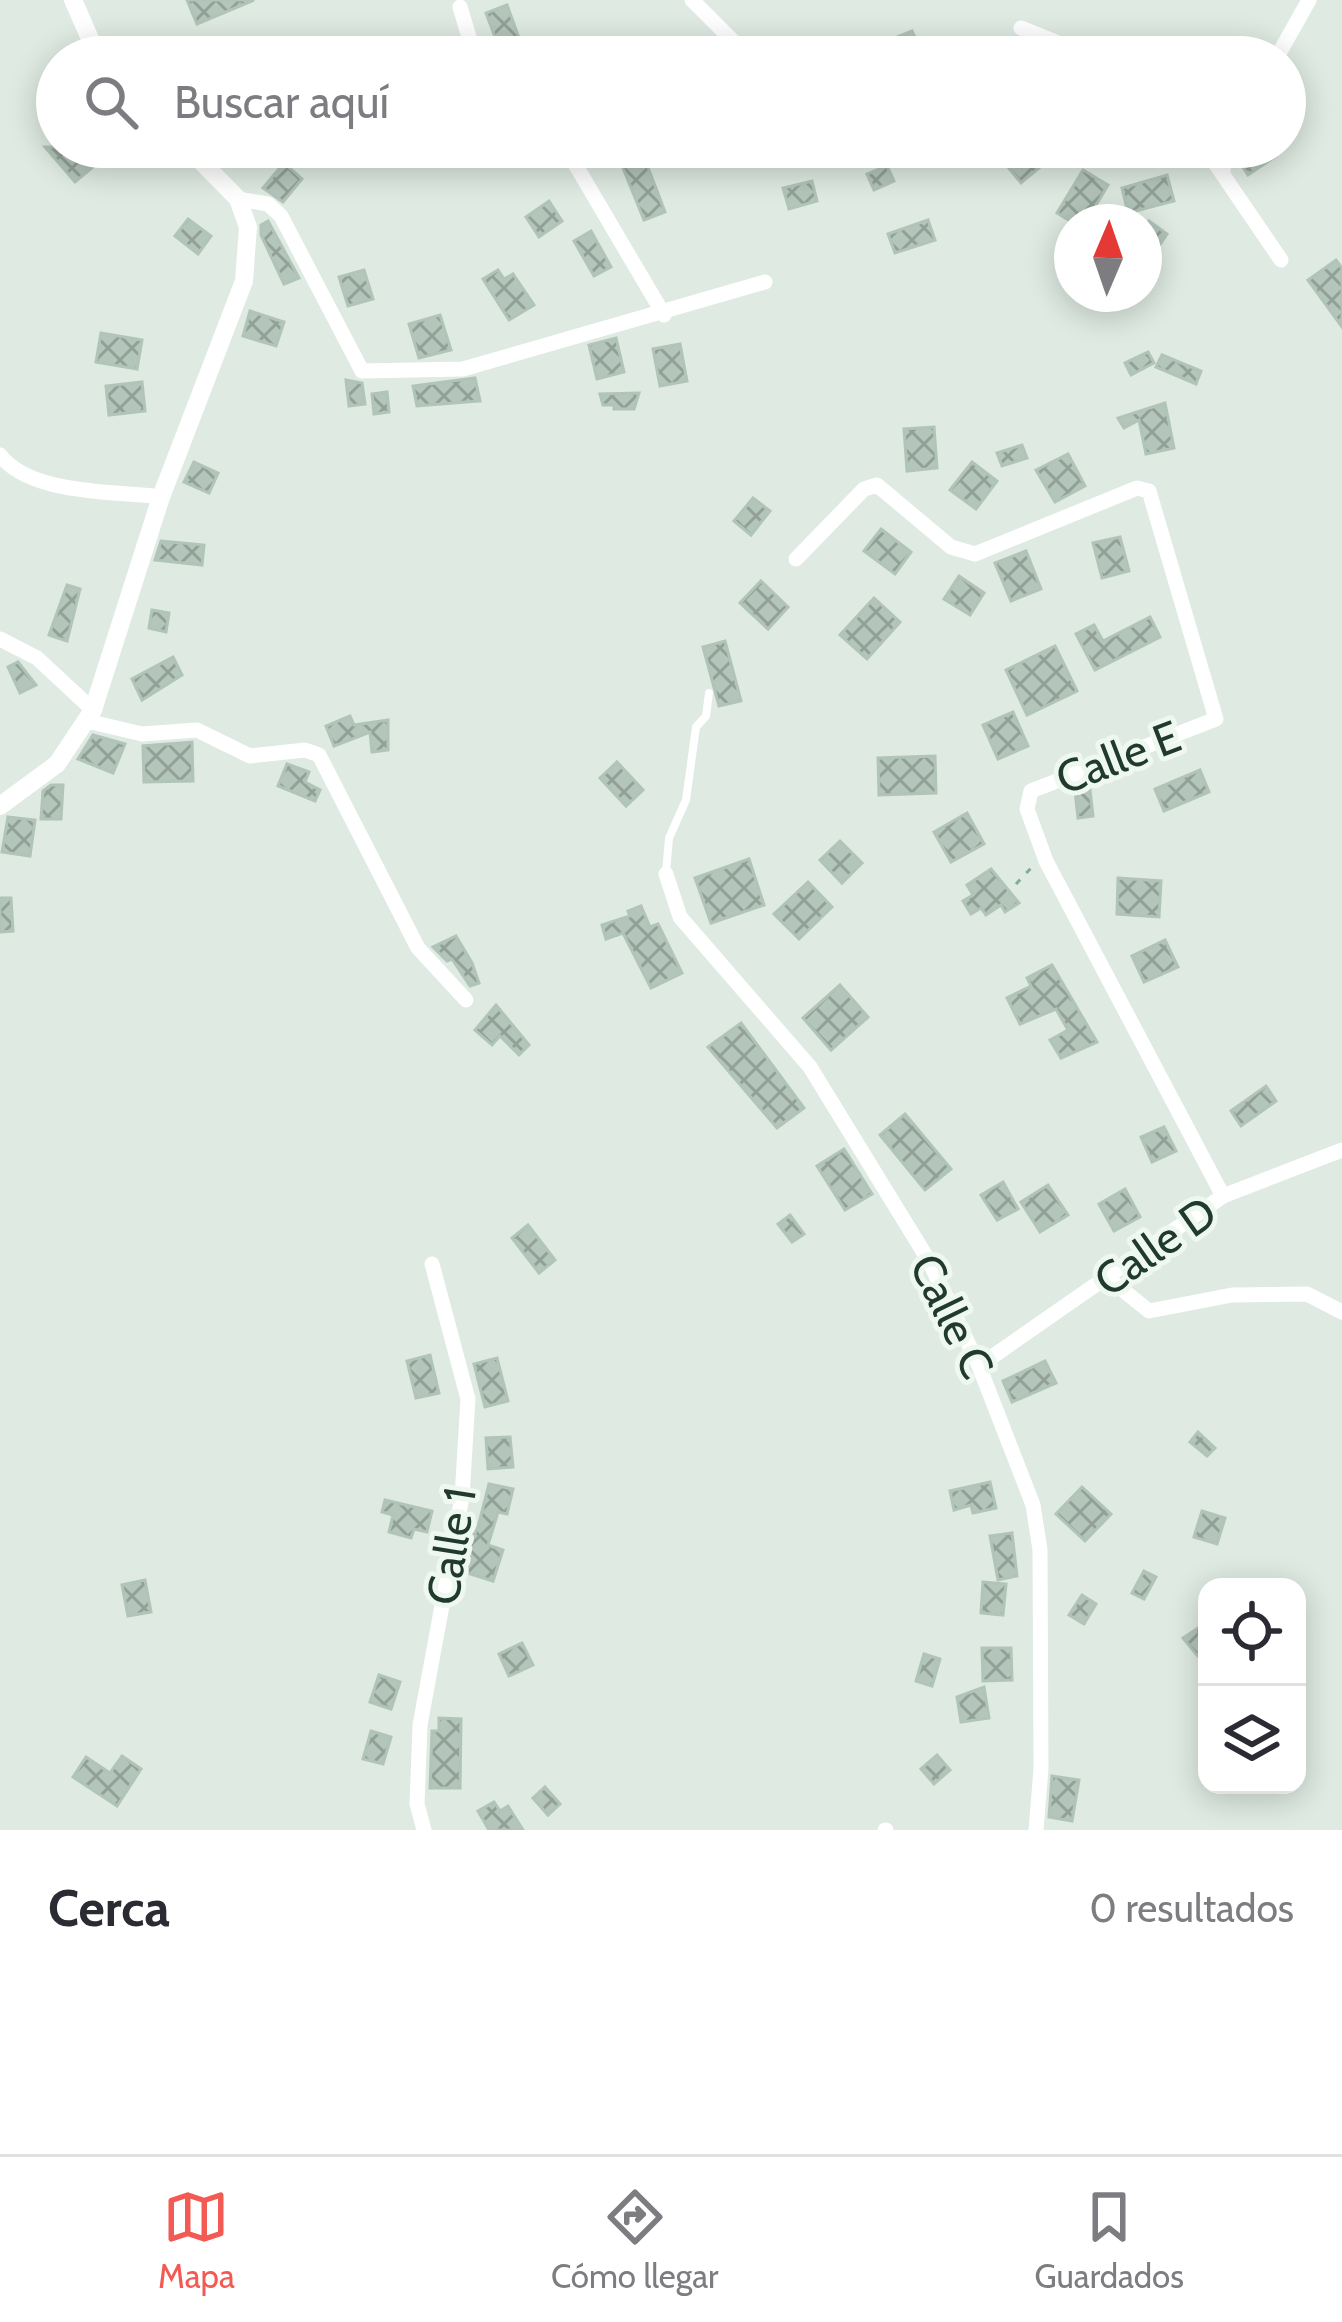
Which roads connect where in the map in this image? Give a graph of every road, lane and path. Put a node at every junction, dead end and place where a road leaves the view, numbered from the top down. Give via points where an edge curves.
1 (73, 0) edge
2 (692, 0) edge
3 (1309, 0) edge
4 (460, 7) dead end
5 (1021, 28) dead end
6 (89, 36) edge
7 (469, 36) edge
8 (728, 36) edge
9 (1041, 36) edge
10 (1289, 36) edge
11 (208, 168) edge
12 (577, 168) edge
13 (1221, 168) edge
14 (1223, 168) edge
15 (1223, 171) junction
16 (238, 199) junction
17 (1281, 260) dead end
18 (765, 282) dead end
19 (664, 315) junction
20 (0, 455) edge
21 (161, 497) junction
22 (796, 559) dead end
23 (0, 639) edge
24 (709, 693) dead end
25 (90, 716) junction
26 (0, 806) edge
27 (1046, 860) junction
28 (666, 874) joint
29 (1016, 884) dead end
30 (466, 1000) dead end
31 (1342, 1150) edge
32 (1223, 1196) junction
33 (432, 1264) dead end
34 (1109, 1280) junction
35 (1342, 1312) edge
36 (980, 1366) junction
37 (424, 1830) edge
38 (1036, 1830) edge

1 - 6 street
2 - 8 street
3 - 10 street
4 - 7 street
5 - 9 street
11 - 16 street
12 - 19 street
13 - 15 street
14 - 15 street
15 - 17 street
16 - 19 street via 268,204 281,216 362,371 464,369
16 - 21 street via 248,227 244,281
18 - 19 street
20 - 21 street via 9,468 45,482
21 - 25 street
22 - 27 street, Calle E via 877,485 951,548 975,554 1137,488 1149,491 1216,719 1031,791 1027,809
23 - 25 street via 38,658
24 - 28 lane
25 - 26 street via 57,764
25 - 30 street via 142,734 197,730 250,755 319,755 418,948
27 - 29 path via 1025,869
27 - 32 street, Calle E
28 - 36 street, Calle C via 680,917 810,1067 929,1261
31 - 32 street, Calle D
32 - 34 street, Calle D
33 - 37 street, Calle 1 via 468,1399 461,1497 420,1725 416,1804
34 - 35 street via 1149,1311 1232,1295 1307,1294
34 - 36 street, Calle D
36 - 38 street, Calle C via 1034,1505 1040,1550

